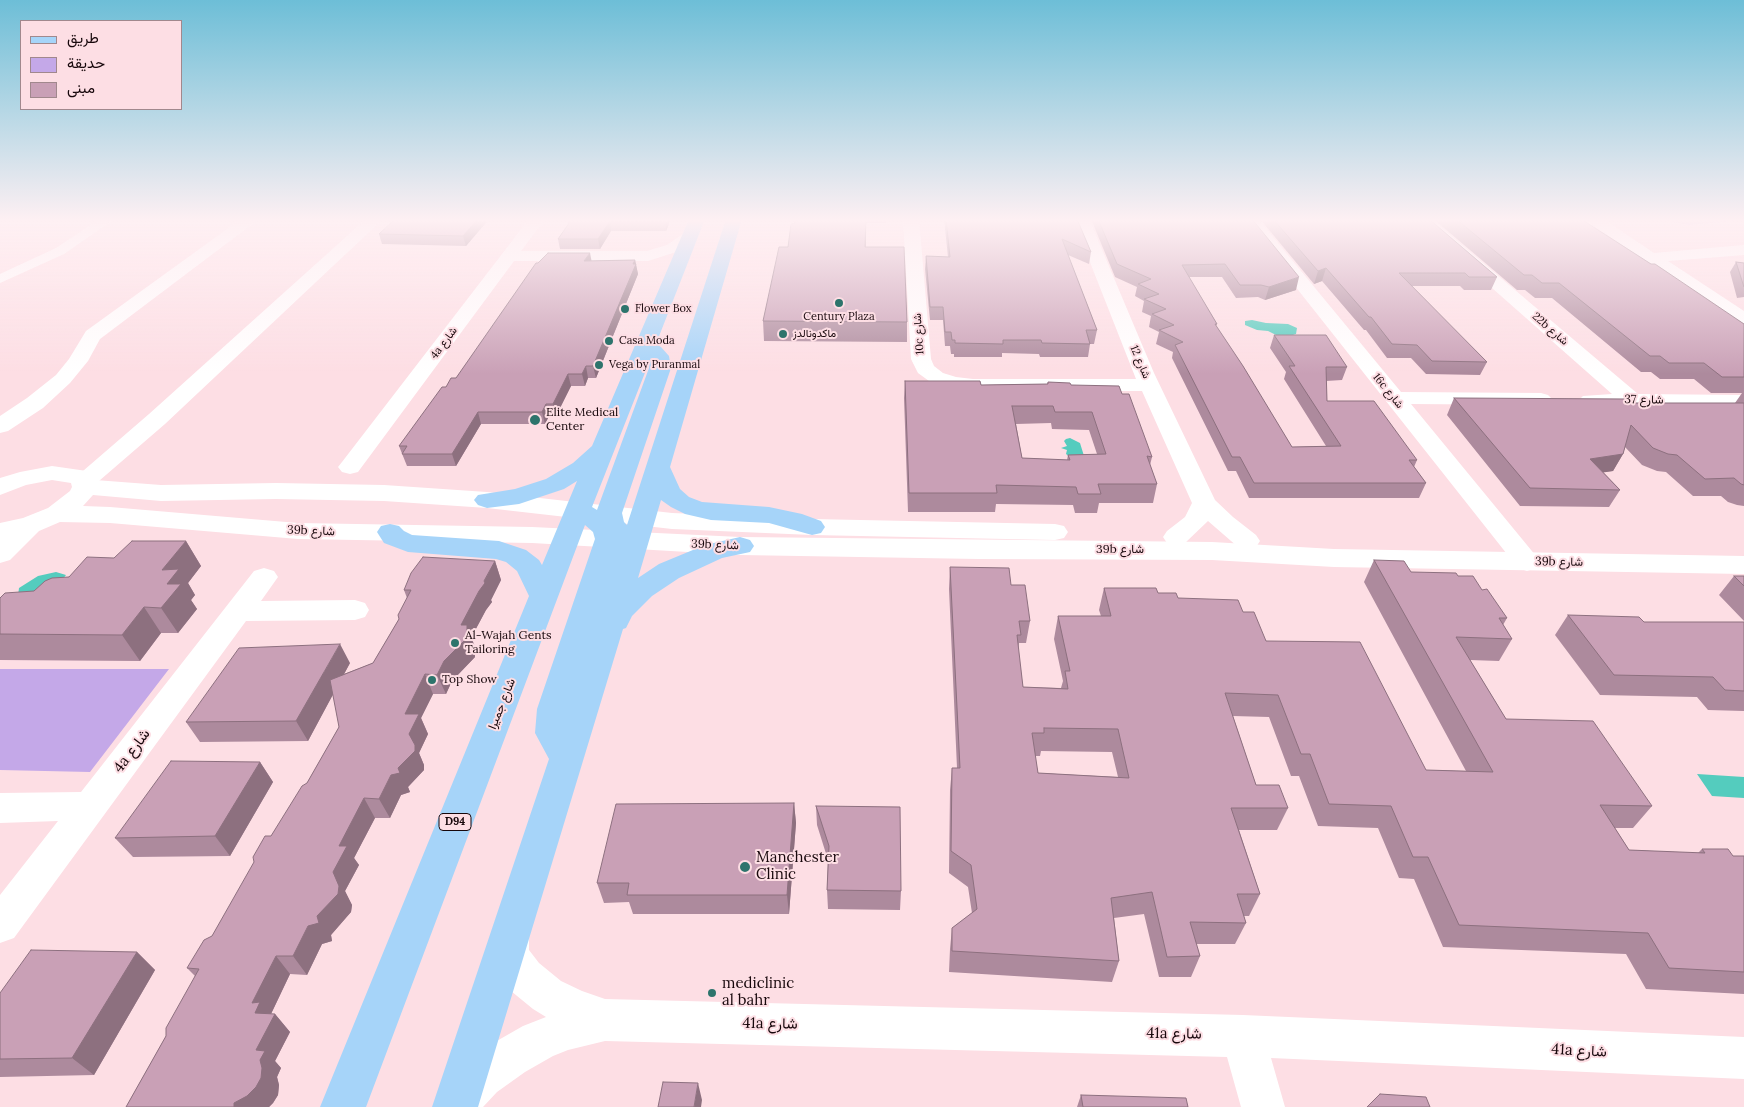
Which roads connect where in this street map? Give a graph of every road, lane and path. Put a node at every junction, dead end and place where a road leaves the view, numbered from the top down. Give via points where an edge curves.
1 (14, 271) edge
2 (182, 271) edge
3 (319, 271) edge
4 (498, 271) edge
5 (676, 271) edge
6 (718, 271) edge
7 (915, 271) edge
8 (1102, 271) edge
9 (1292, 271) edge
10 (1482, 271) edge
11 (1670, 271) edge
12 (0, 278) edge
13 (1744, 319) edge
14 (645, 347) junction
15 (1150, 385) junction
16 (1394, 398) junction
17 (1632, 400) junction
18 (1744, 401) edge
19 (0, 426) edge
20 (604, 446) junction
21 (350, 466) dead end
22 (658, 467) junction
23 (84, 485) junction
24 (0, 487) edge
25 (487, 500) junction
26 (1204, 503) junction
27 (56, 514) junction
28 (573, 523) junction
29 (30, 525) junction
30 (812, 527) junction
31 (624, 528) junction
32 (0, 531) edge
33 (390, 532) junction
34 (1176, 537) junction
35 (1247, 541) junction
36 (740, 546) junction
37 (0, 554) edge
38 (1375, 559) junction
39 (1527, 562) junction
40 (1744, 565) edge
41 (264, 577) dead end
42 (544, 597) junction
43 (355, 610) dead end
44 (238, 611) junction
45 (604, 637) junction
46 (566, 759) junction
47 (90, 806) junction
48 (0, 808) edge
49 (0, 925) edge
50 (510, 933) junction
51 (605, 1020) junction
52 (1243, 1036) junction
53 (1744, 1058) edge
54 (456, 1104) edge
55 (343, 1107) edge
56 (1262, 1107) edge

1 - 12 street
2 - 19 street via 94,336 63,379
3 - 23 street
4 - 21 street, 4a شارع
5 - 14 main road, شارع جميرا / D94
6 - 22 main road
7 - 15 street, 10c شارع via 921,360 925,369 936,377 953,383 973,384
8 - 15 street, شارع 12
9 - 16 street, 16c شارع
10 - 17 street, 22b شارع
11 - 13 street
14 - 20 main road, شارع جميرا / D94
14 - 31 main road via 654,351 661,362
15 - 26 street, شارع 12
16 - 17 street, شارع 37
16 - 39 street, 16c شارع
17 - 18 street, شارع 37
20 - 25 main road via 582,468 555,484 519,496
20 - 28 main road, شارع جميرا / D94
22 - 30 main road via 670,494 694,508 769,515
22 - 31 main road
23 - 24 street via 78,476 52,473 20,479
23 - 25 street via 134,493 322,492
23 - 27 street via 80,496
25 - 28 street
26 - 34 street via 1195,521
26 - 35 street, شارع 12
27 - 29 street
27 - 33 street, 39b شارع via 110,515 288,530
28 - 31 main road via 599,522 606,530
28 - 33 street, 39b شارع
28 - 42 main road, شارع جميرا / D94
29 - 32 street
29 - 37 street
30 - 31 street, 39b شارع via 672,521
30 - 34 street, 39b شارع via 979,529
31 - 36 street, 39b شارع
31 - 45 main road
31 - 46 main road via 553,709 552,733
33 - 42 main road via 408,543 499,550 516,556 529,566
34 - 35 street, 39b شارع
35 - 38 street, 39b شارع
36 - 38 street, 39b شارع via 1212,550
36 - 45 main road via 715,552 669,571 620,611
38 - 39 street, 39b شارع
39 - 40 street, 39b شارع
41 - 44 street, 4a شارع
42 - 55 main road, شارع جميرا / D94
43 - 44 street
44 - 47 street, 4a شارع
45 - 46 main road
46 - 50 main road
47 - 48 street
47 - 49 street, 4a شارع
50 - 51 street, 41a شارع via 509,956 525,977 572,1009
50 - 54 main road
51 - 52 street, 41a شارع
51 - 54 street, 41a شارع via 566,1029 538,1041 482,1077
52 - 53 street, 41a شارع
52 - 56 street

